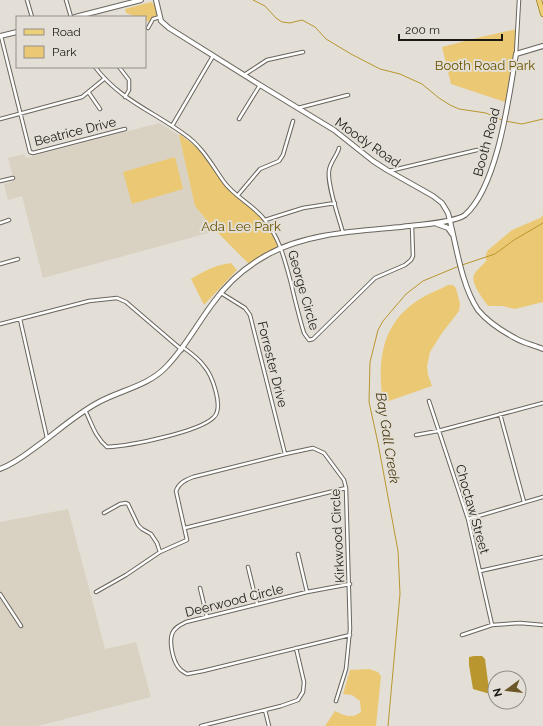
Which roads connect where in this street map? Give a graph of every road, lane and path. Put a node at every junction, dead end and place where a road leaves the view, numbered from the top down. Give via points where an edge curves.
1 (27, 0) edge
2 (66, 0) edge
3 (141, 0) edge
4 (156, 0) edge
5 (519, 0) edge
6 (539, 0) edge
7 (95, 12) junction
8 (543, 14) edge
9 (32, 16) edge
10 (71, 16) edge
11 (79, 16) edge
12 (96, 16) edge
13 (160, 17) junction
14 (148, 28) dead end
15 (16, 32) edge
16 (0, 36) edge
17 (543, 46) edge
18 (303, 52) dead end
19 (516, 54) junction
20 (214, 56) junction
21 (96, 68) edge
22 (120, 68) edge
23 (244, 75) junction
24 (104, 79) junction
25 (260, 85) junction
26 (89, 93) junction
27 (348, 95) dead end
28 (125, 97) junction
29 (298, 108) junction
30 (100, 109) dead end
31 (19, 114) junction
32 (0, 119) edge
33 (239, 119) dead end
34 (293, 120) dead end
35 (172, 126) junction
36 (125, 129) dead end
37 (338, 148) dead end
38 (477, 150) dead end
39 (389, 171) junction
40 (13, 178) dead end
41 (0, 181) edge
42 (238, 195) junction
43 (335, 203) junction
44 (9, 220) dead end
45 (265, 220) junction
46 (450, 220) junction
47 (0, 223) edge
48 (435, 223) junction
49 (412, 226) junction
50 (343, 233) junction
51 (455, 238) junction
52 (281, 248) junction
53 (18, 259) dead end
54 (0, 264) edge
55 (221, 293) junction
56 (20, 319) junction
57 (0, 324) edge
58 (183, 349) junction
59 (543, 349) edge
60 (429, 402) dead end
61 (543, 403) edge
62 (85, 410) junction
63 (500, 414) junction
64 (438, 430) junction
65 (416, 435) dead end
66 (47, 438) junction
67 (285, 454) junction
68 (0, 469) edge
69 (346, 488) junction
70 (543, 497) edge
71 (524, 502) junction
72 (104, 513) dead end
73 (468, 519) junction
74 (185, 528) junction
75 (160, 552) junction
76 (298, 554) dead end
77 (543, 556) edge
78 (248, 567) dead end
79 (480, 571) junction
80 (350, 584) junction
81 (200, 588) dead end
82 (96, 592) dead end
83 (307, 592) junction
84 (0, 594) edge
85 (257, 604) junction
86 (207, 617) junction
87 (492, 625) junction
88 (543, 625) edge
89 (21, 626) dead end
90 (350, 635) junction
91 (462, 635) dead end
92 (296, 648) junction
93 (336, 700) dead end
94 (265, 710) junction
95 (216, 722) junction
96 (201, 726) edge
97 (216, 726) edge
98 (269, 726) edge

1 - 9 street
2 - 10 street
3 - 7 street
4 - 13 street
5 - 19 street, Booth Road
6 - 8 main road
7 - 11 street
7 - 12 street
13 - 14 street via 154,19
13 - 20 street, Moody Road via 169,28
15 - 16 street
16 - 31 street, Beatrice Drive
17 - 19 street
18 - 23 street via 267,60
19 - 46 street, Booth Road via 504,120 486,184 465,214
20 - 23 street, Moody Road
20 - 35 street
21 - 24 street
22 - 28 street via 129,80 129,90
23 - 25 street, Moody Road
24 - 26 street
24 - 28 street
25 - 29 street, Moody Road
25 - 33 street
26 - 30 street
26 - 31 street via 78,99
27 - 29 street
28 - 35 street
29 - 39 street, Moody Road via 334,130
31 - 32 street
31 - 36 street, Beatrice Drive via 31,153
34 - 42 street via 279,161 260,169
35 - 42 street via 185,134 206,154 225,184
37 - 43 street via 329,171
38 - 39 street
39 - 46 street, Moody Road via 437,199 445,208
40 - 41 street
42 - 45 street
43 - 45 street via 303,208
43 - 50 street
44 - 47 street
45 - 52 street
46 - 48 street, Booth Road
46 - 51 street, Moody Road
48 - 49 street, Booth Road
48 - 51 street via 448,228
49 - 50 street, Booth Road
49 - 52 street, George Circle via 411,260 375,278 313,339 309,340 304,333
50 - 52 street, Booth Road via 309,239
51 - 59 street, Moody Road via 465,280 479,310 490,321 516,338
52 - 55 street, Booth Road via 251,263
53 - 54 street
55 - 58 street, Booth Road
55 - 67 street, Forrester Drive via 245,308 250,315
56 - 57 street
56 - 58 street via 89,301 117,298 126,302
56 - 66 street
58 - 62 street, Booth Road via 161,373
58 - 62 street via 206,367 218,399 219,407 214,417 181,432 107,447 95,434
60 - 64 street, Choctaw Street
61 - 63 street
62 - 66 street, Booth Road
63 - 64 street
63 - 71 street
64 - 65 street
64 - 73 street, Choctaw Street
66 - 68 street, Booth Road via 15,463
67 - 69 street, Kirkwood Circle via 313,448 324,453 344,480
67 - 74 street, Kirkwood Circle via 183,482 176,491
69 - 74 street
69 - 80 street, Kirkwood Circle
70 - 71 street
71 - 73 street
72 - 75 street via 126,502 138,525 151,534
73 - 79 street, Choctaw Street
74 - 75 street via 187,540
75 - 82 street
76 - 83 street
77 - 79 street
78 - 85 street
79 - 87 street, Choctaw Street
80 - 83 street, Deerwood Circle
80 - 90 street, Kirkwood Circle
81 - 86 street
83 - 85 street, Deerwood Circle
84 - 89 street
85 - 86 street, Deerwood Circle
86 - 92 street, Deerwood Circle via 180,624 172,633 176,664 187,674
87 - 88 street
87 - 91 street
90 - 92 street, Deerwood Circle
90 - 93 street, Kirkwood Circle via 346,669
92 - 94 street via 303,677 303,692 298,700
94 - 95 street
94 - 98 street
95 - 96 street
95 - 97 street

